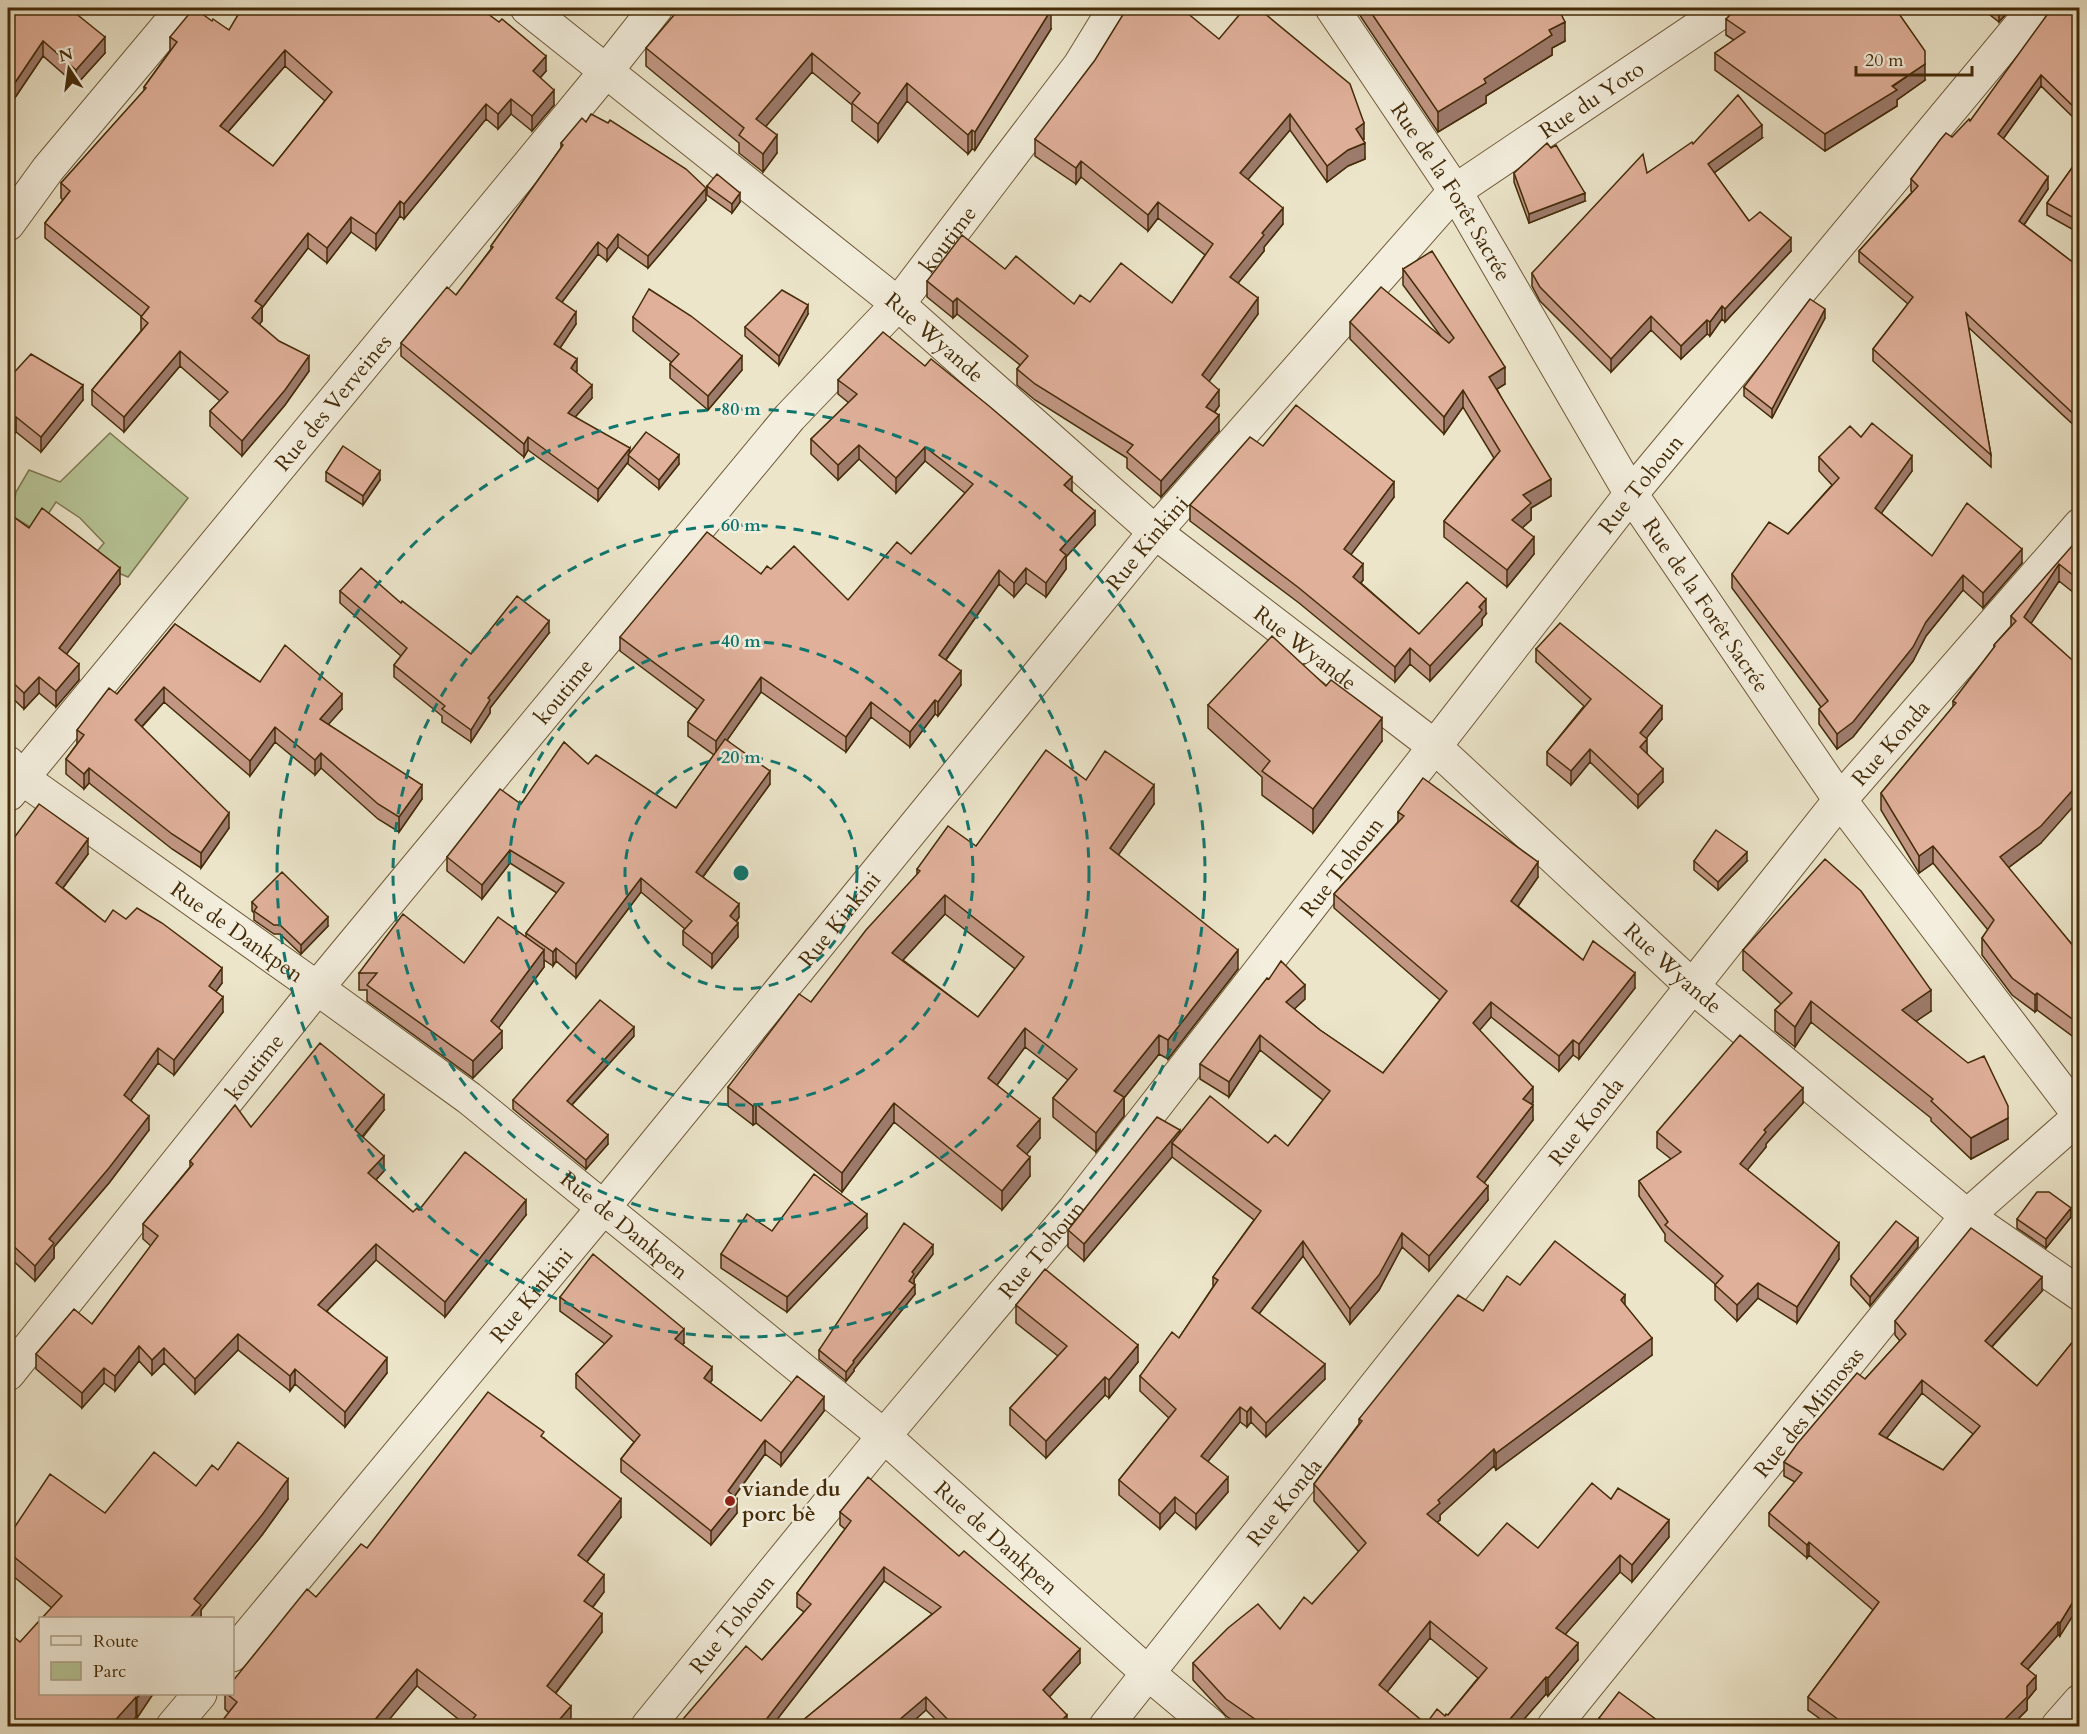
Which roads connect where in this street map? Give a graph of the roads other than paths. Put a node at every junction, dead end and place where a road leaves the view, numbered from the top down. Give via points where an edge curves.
1 (183, 8) edge
2 (527, 8) edge
3 (656, 8) edge
4 (1115, 8) edge
5 (1332, 8) edge
6 (1727, 8) edge
7 (2035, 8) edge
8 (607, 70) junction
9 (1455, 191) junction
10 (8, 224) edge
11 (898, 304) junction
12 (1631, 494) junction
13 (2079, 525) edge
14 (1155, 532) junction
15 (1434, 746) junction
16 (12, 779) edge
17 (1840, 800) junction
18 (1692, 986) junction
19 (317, 988) junction
20 (2079, 1116) edge
21 (603, 1208) junction
22 (1967, 1216) junction
23 (2079, 1294) edge
24 (8, 1374) edge
25 (884, 1436) junction
26 (234, 1653) edge
27 (1149, 1674) junction
28 (199, 1695) edge
29 (2079, 1701) edge
30 (173, 1726) edge
31 (648, 1726) edge
32 (1106, 1726) edge
33 (1211, 1726) edge
34 (1554, 1726) edge
35 (2058, 1726) edge

1 - 10 street via 48,168
2 - 8 street, Rue Wyande
3 - 8 street, Rue des Verveines
4 - 11 street, koutime via 1080,64
5 - 9 street, Rue de la Forêt Sacrée
6 - 9 street, Rue du Yoto
7 - 12 street, Rue Tohoun
8 - 11 street, Rue Wyande
8 - 16 street, Rue des Verveines
9 - 12 street, Rue de la Forêt Sacrée
9 - 14 street, Rue Kinkini
11 - 14 street, Rue Wyande
11 - 19 street, koutime via 790,417
12 - 15 street, Rue Tohoun
12 - 17 street, Rue de la Forêt Sacrée
13 - 17 street, Rue Konda
14 - 15 street, Rue Wyande
14 - 21 street, Rue Kinkini
15 - 18 street, Rue Wyande
15 - 25 street, Rue Tohoun via 1074,1209
16 - 19 street, Rue de Dankpen
17 - 18 street, Rue Konda
17 - 20 street, Rue de la Forêt Sacrée
18 - 22 street, Rue Wyande
18 - 27 street, Rue Konda
19 - 21 street, Rue de Dankpen via 469,1098
19 - 24 street, koutime
20 - 22 street, Rue des Mimosas
21 - 25 street, Rue de Dankpen
21 - 26 street, Rue Kinkini
22 - 23 street, Rue Wyande
22 - 34 street, Rue des Mimosas
25 - 27 street, Rue de Dankpen
25 - 31 street, Rue Tohoun
27 - 32 street, Rue Konda
27 - 33 street, Rue de Dankpen
28 - 30 street
29 - 35 street

